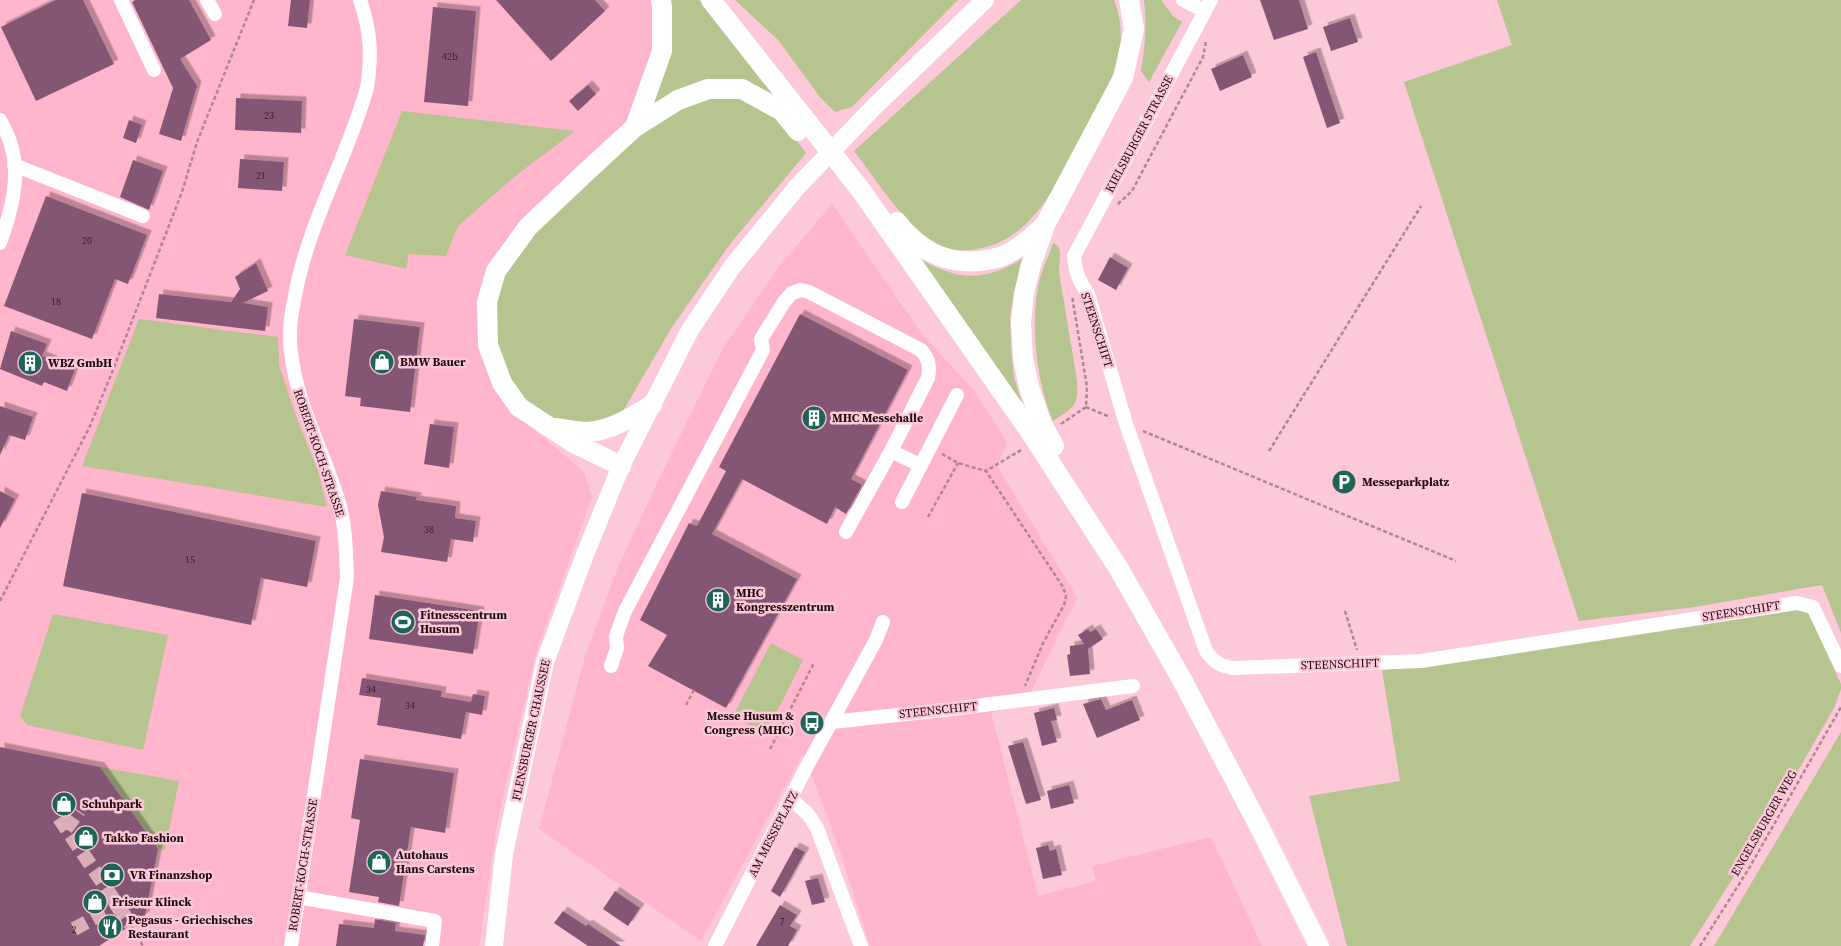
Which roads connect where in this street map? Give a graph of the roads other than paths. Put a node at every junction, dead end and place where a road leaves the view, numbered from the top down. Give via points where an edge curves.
1 (121, 0) edge
2 (207, 0) edge
3 (360, 0) edge
4 (661, 0) edge
5 (711, 0) edge
6 (985, 0) edge
7 (1129, 0) edge
8 (1184, 0) edge
9 (1208, 5) edge
10 (215, 14) dead end
11 (154, 70) dead end
12 (0, 120) edge
13 (635, 127) junction
14 (14, 165) junction
15 (845, 168) junction
16 (860, 189) junction
17 (143, 216) dead end
18 (1045, 225) junction
19 (0, 243) edge
20 (1075, 271) joint
21 (956, 395) dead end
22 (652, 405) junction
23 (548, 427) junction
24 (892, 451) junction
25 (920, 465) junction
26 (621, 466) junction
27 (902, 502) dead end
28 (846, 532) dead end
29 (1119, 569) junction
30 (883, 622) dead end
31 (612, 666) dead end
32 (1841, 666) edge
33 (1133, 686) dead end
34 (832, 722) junction
35 (791, 799) junction
36 (298, 897) junction
37 (291, 946) edge
38 (432, 946) edge
39 (494, 946) edge
40 (715, 946) edge
41 (861, 946) edge
42 (1319, 946) edge

1 - 11 street
2 - 10 street
3 - 36 street, ROBERT-KOCH-STRASSE via 370,43 367,88 304,256 290,332 299,397 340,504 346,538 347,578
4 - 13 highway via 662,51
5 - 15 highway
6 - 22 main road, FLENSBURGER CHAUSSEE via 797,187 732,267 690,330
7 - 18 highway via 1134,29 1123,78
8 - 9 street
9 - 20 street, KIELSBURGER STRASSE via 1074,256
12 - 14 street via 11,144
13 - 16 highway via 678,100 708,89 742,89 782,111 839,180
13 - 23 highway via 528,227 496,270 487,302 488,345 502,383 519,407
14 - 17 street
14 - 19 street via 10,216
15 - 16 highway
15 - 18 highway via 859,173 905,234 933,255 945,259 967,262 1005,256
16 - 29 highway via 1029,430
18 - 29 highway via 1030,268 1021,323 1029,387 1042,424 1113,546
20 - 32 street, STEENSCHIFT via 1088,294 1126,424 1206,652 1222,666 1421,661 1797,603 1813,607
21 - 25 street
22 - 23 highway via 624,422 601,430 584,432
22 - 26 main road, FLENSBURGER CHAUSSEE
23 - 26 highway
24 - 25 street
24 - 28 street
24 - 31 street via 928,378 928,358 921,350 809,292 801,290 792,294 761,339 763,350 625,611 616,636 617,648
25 - 27 street
26 - 39 main road, FLENSBURGER CHAUSSEE via 545,662 504,854
29 - 42 highway via 1256,820
30 - 34 street, AM MESSEPLATZ
33 - 34 street, STEENSCHIFT
34 - 35 street, AM MESSEPLATZ
35 - 40 street, AM MESSEPLATZ
35 - 41 street via 808,814 817,828
36 - 37 street, ROBERT-KOCH-STRASSE
36 - 38 street via 435,922

